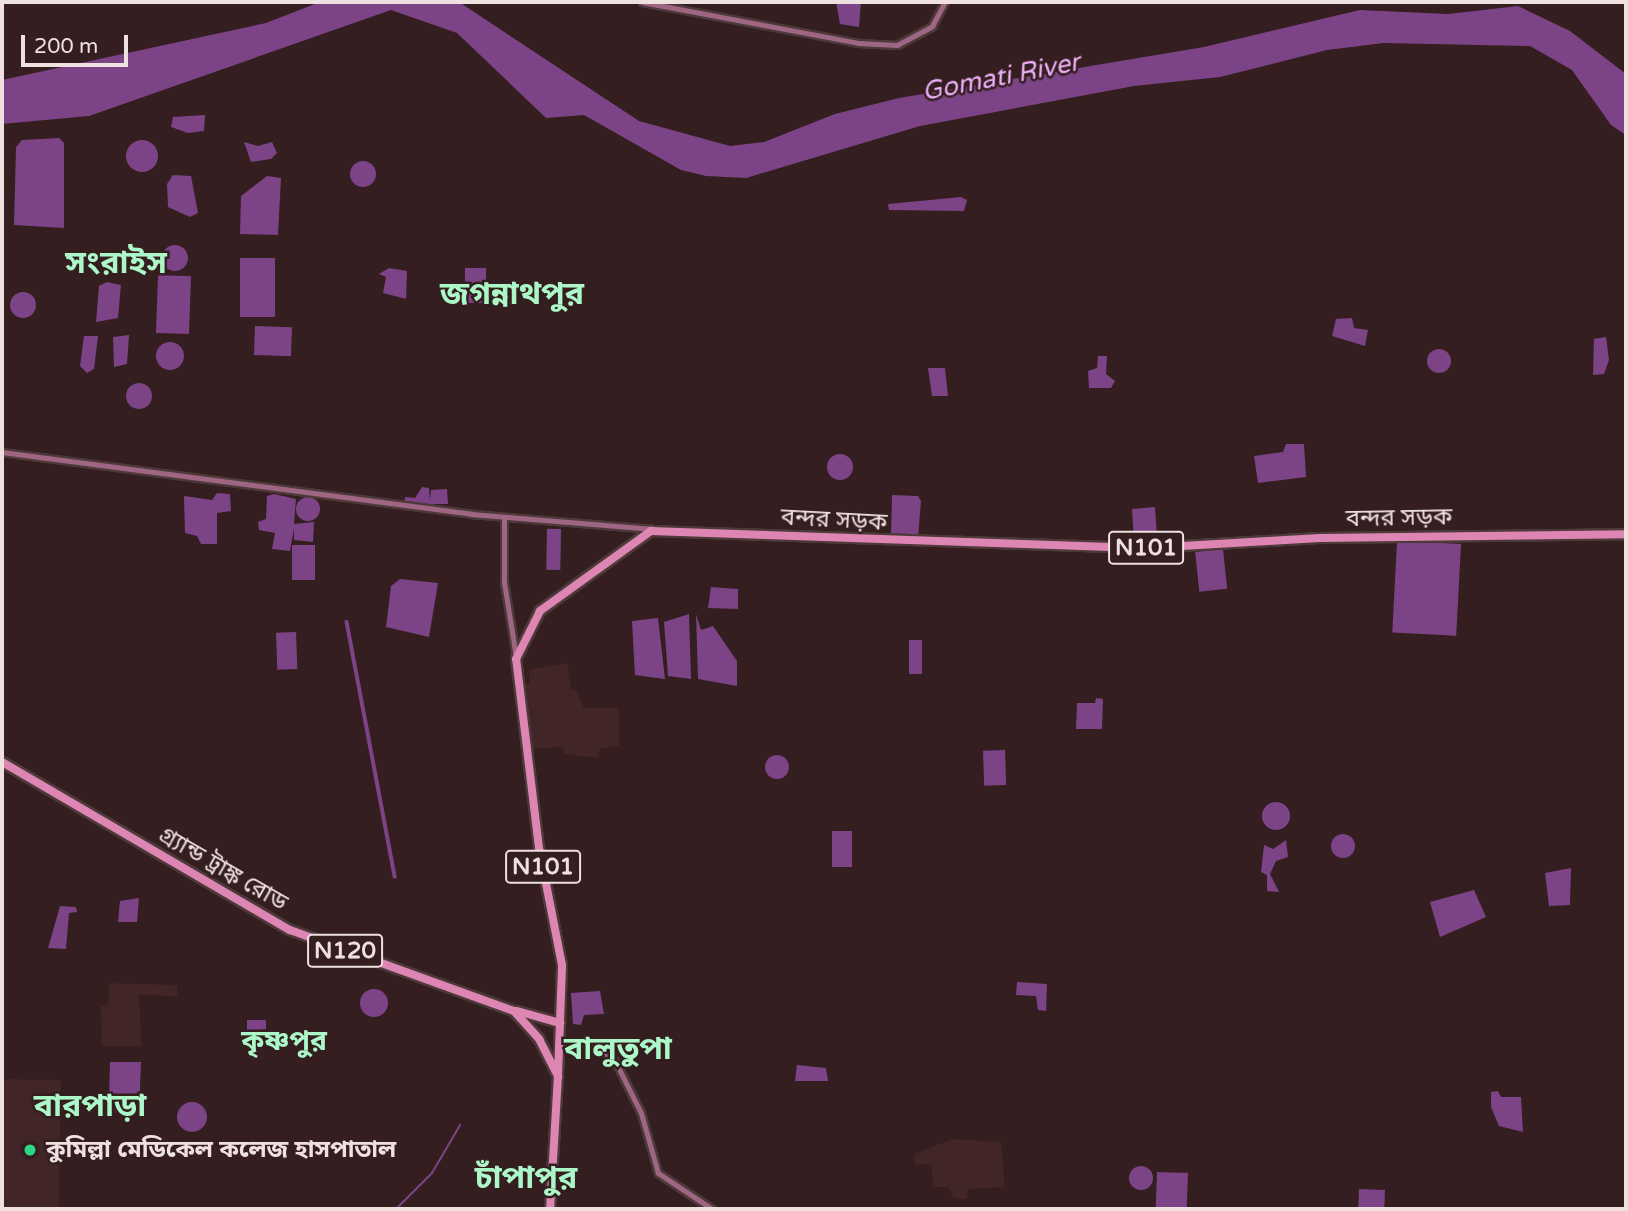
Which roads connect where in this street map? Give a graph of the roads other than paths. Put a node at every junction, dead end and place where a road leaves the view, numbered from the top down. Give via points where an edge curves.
1 (642, 2) edge
2 (945, 2) edge
3 (2, 452) edge
4 (504, 518) junction
5 (656, 529) junction
6 (1626, 534) edge
7 (516, 659) junction
8 (2, 762) edge
9 (514, 1011) junction
10 (560, 1023) junction
11 (560, 1041) junction
12 (558, 1076) junction
13 (550, 1209) edge
14 (712, 1209) edge

1 - 2 main road via 885,45 923,33 941,14
3 - 4 main road
4 - 5 main road
4 - 7 main road via 504,582
5 - 6 highway, বন্দর সড়ক / N101 via 974,546 1146,548 1320,538
5 - 7 highway via 540,611
7 - 10 highway, N101 via 539,848 562,965
8 - 9 highway, গ্র্যান্ড ট্রাঙ্ক রোড / N120 via 279,924
9 - 10 highway
9 - 12 highway, গ্র্যান্ড ট্রাঙ্ক রোড / N120 via 535,1033
10 - 11 highway, N101
11 - 12 highway, N101
11 - 14 main road via 601,1049 615,1060 640,1113 658,1173
12 - 13 highway

